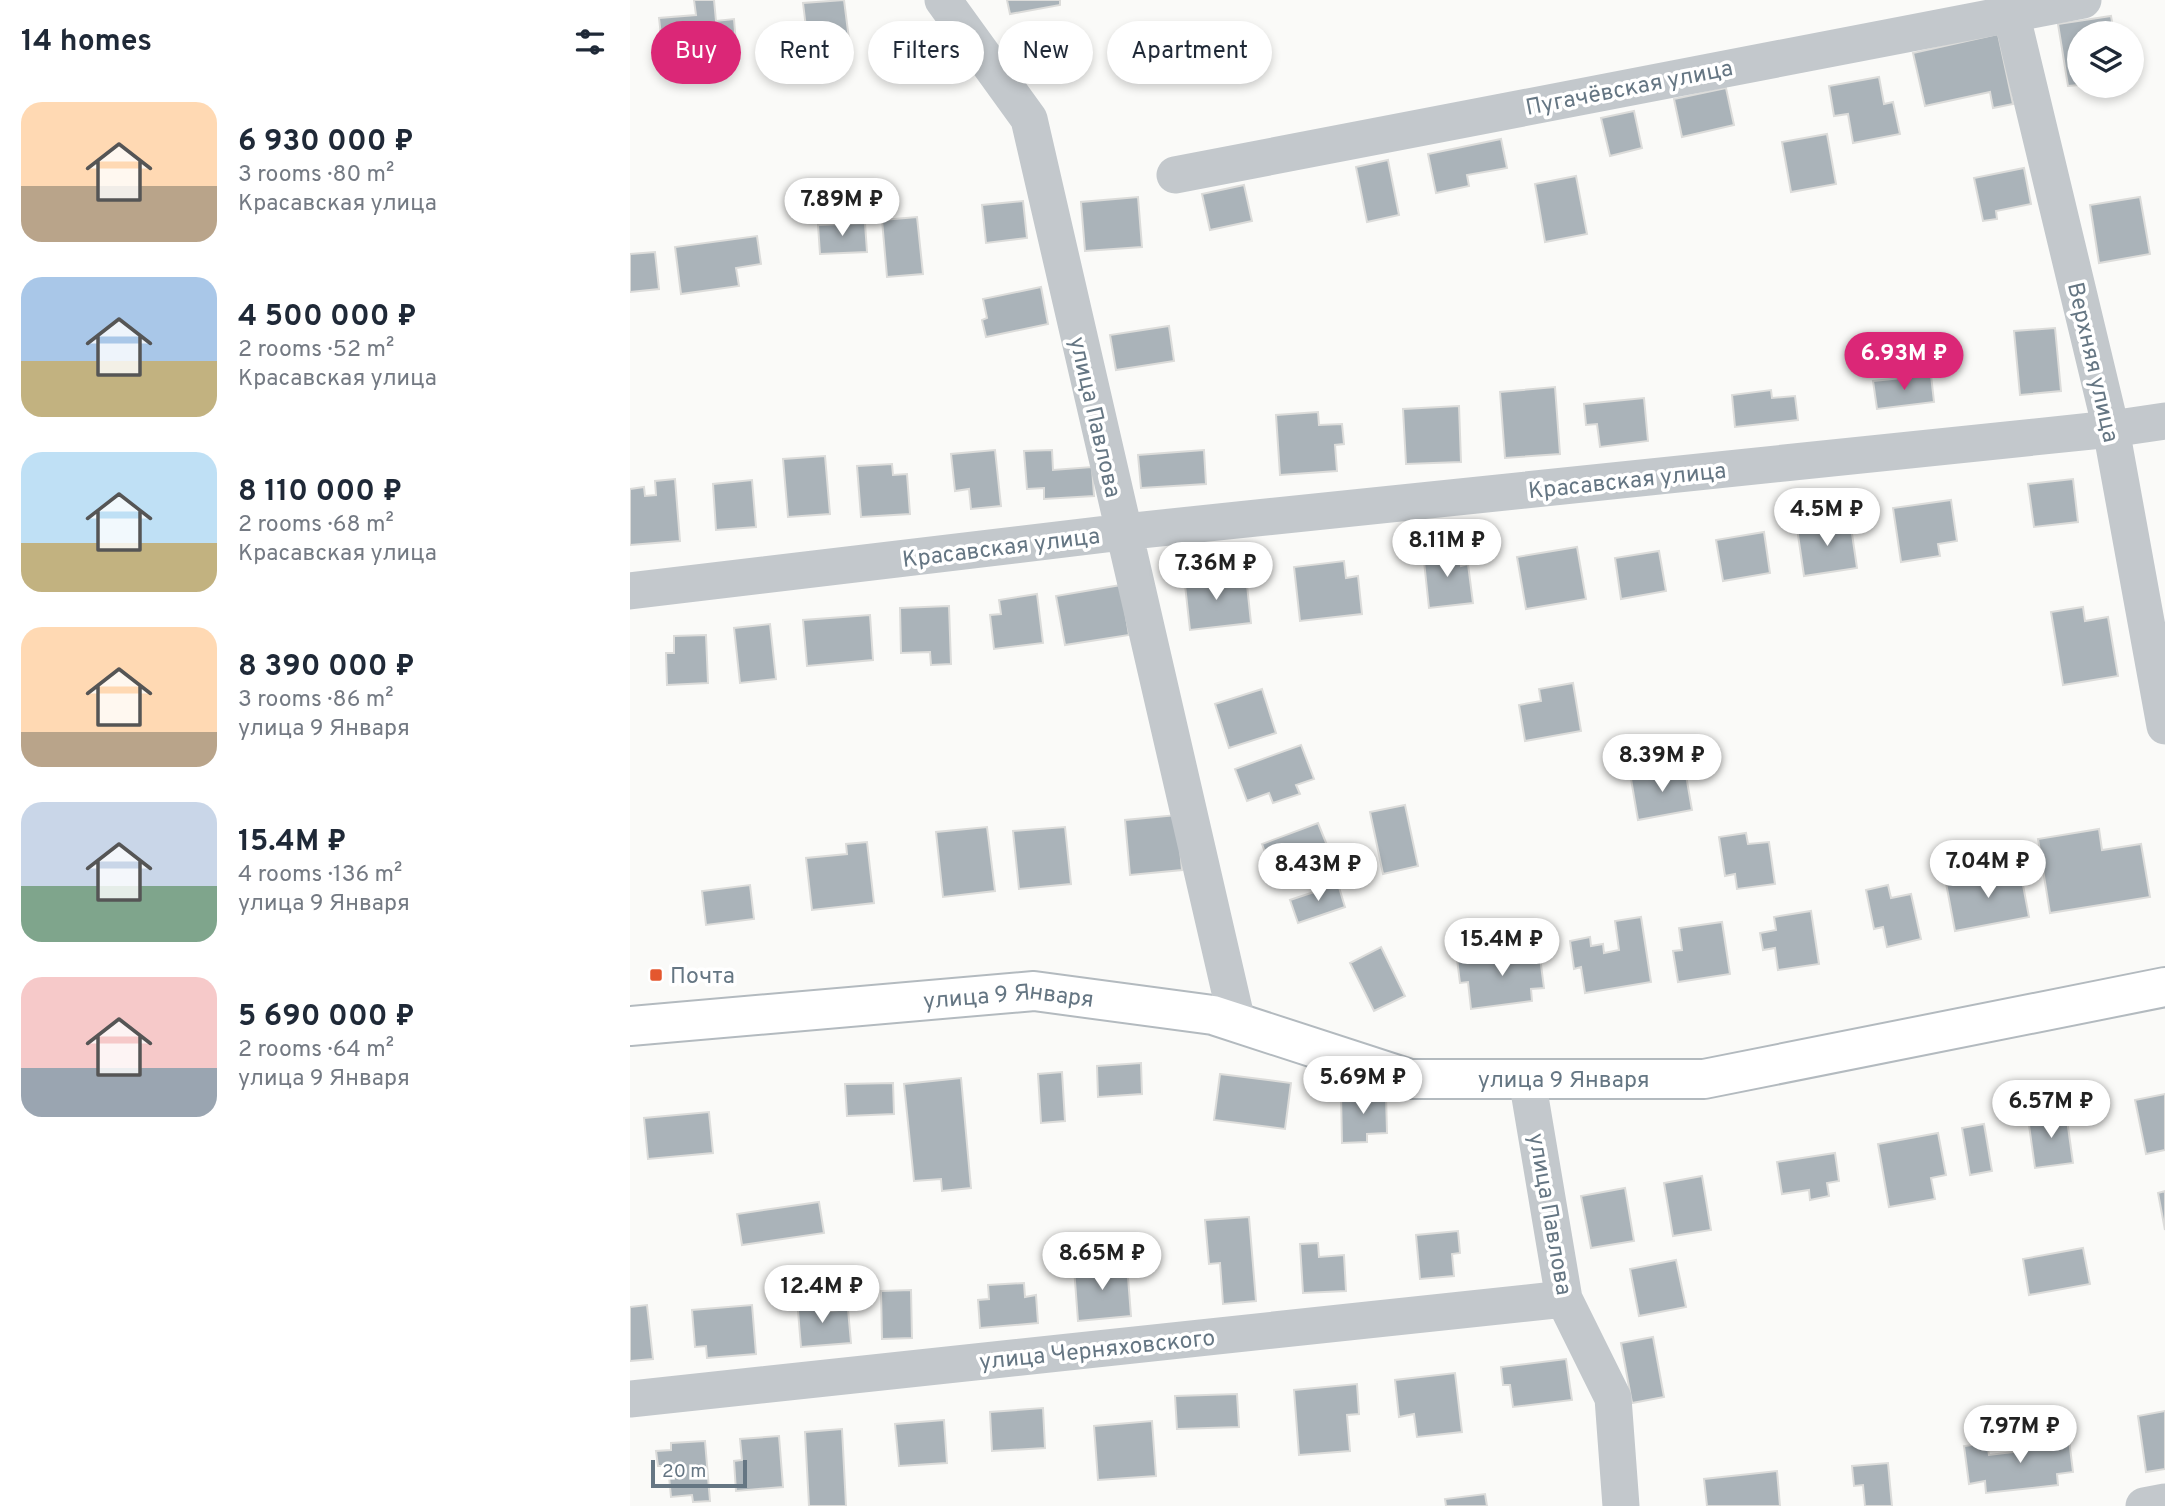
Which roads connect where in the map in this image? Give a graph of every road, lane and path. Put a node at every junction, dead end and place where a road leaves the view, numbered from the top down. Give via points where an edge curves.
1 (943, 0) edge
2 (2082, 0) edge
3 (2010, 7) edge
4 (1175, 175) dead end
5 (2165, 421) edge
6 (2111, 429) junction
7 (1123, 532) junction
8 (630, 591) edge
9 (2165, 726) edge
10 (2165, 987) edge
11 (1237, 1022) junction
12 (630, 1026) edge
13 (1527, 1079) junction
14 (1564, 1299) junction
15 (630, 1399) edge
16 (2165, 1502) edge
17 (1621, 1506) edge
18 (2144, 1506) edge

1 - 7 street, улица Павлова via 1029,119
2 - 3 street, Пугачёвская улица
3 - 4 street, Пугачёвская улица
3 - 6 street, Верхняя улица
5 - 6 street, Красавская улица
6 - 7 street, Красавская улица
6 - 9 street, Верхняя улица
7 - 8 street, Красавская улица
7 - 11 street, улица Павлова
10 - 13 main road, улица 9 Января via 1704,1079
11 - 12 main road, улица 9 Января via 1034,991
11 - 13 main road, улица 9 Января via 1410,1079
13 - 14 street, улица Павлова
14 - 15 street, улица Черняховского
14 - 17 street, улица Павлова via 1613,1398
16 - 18 street

